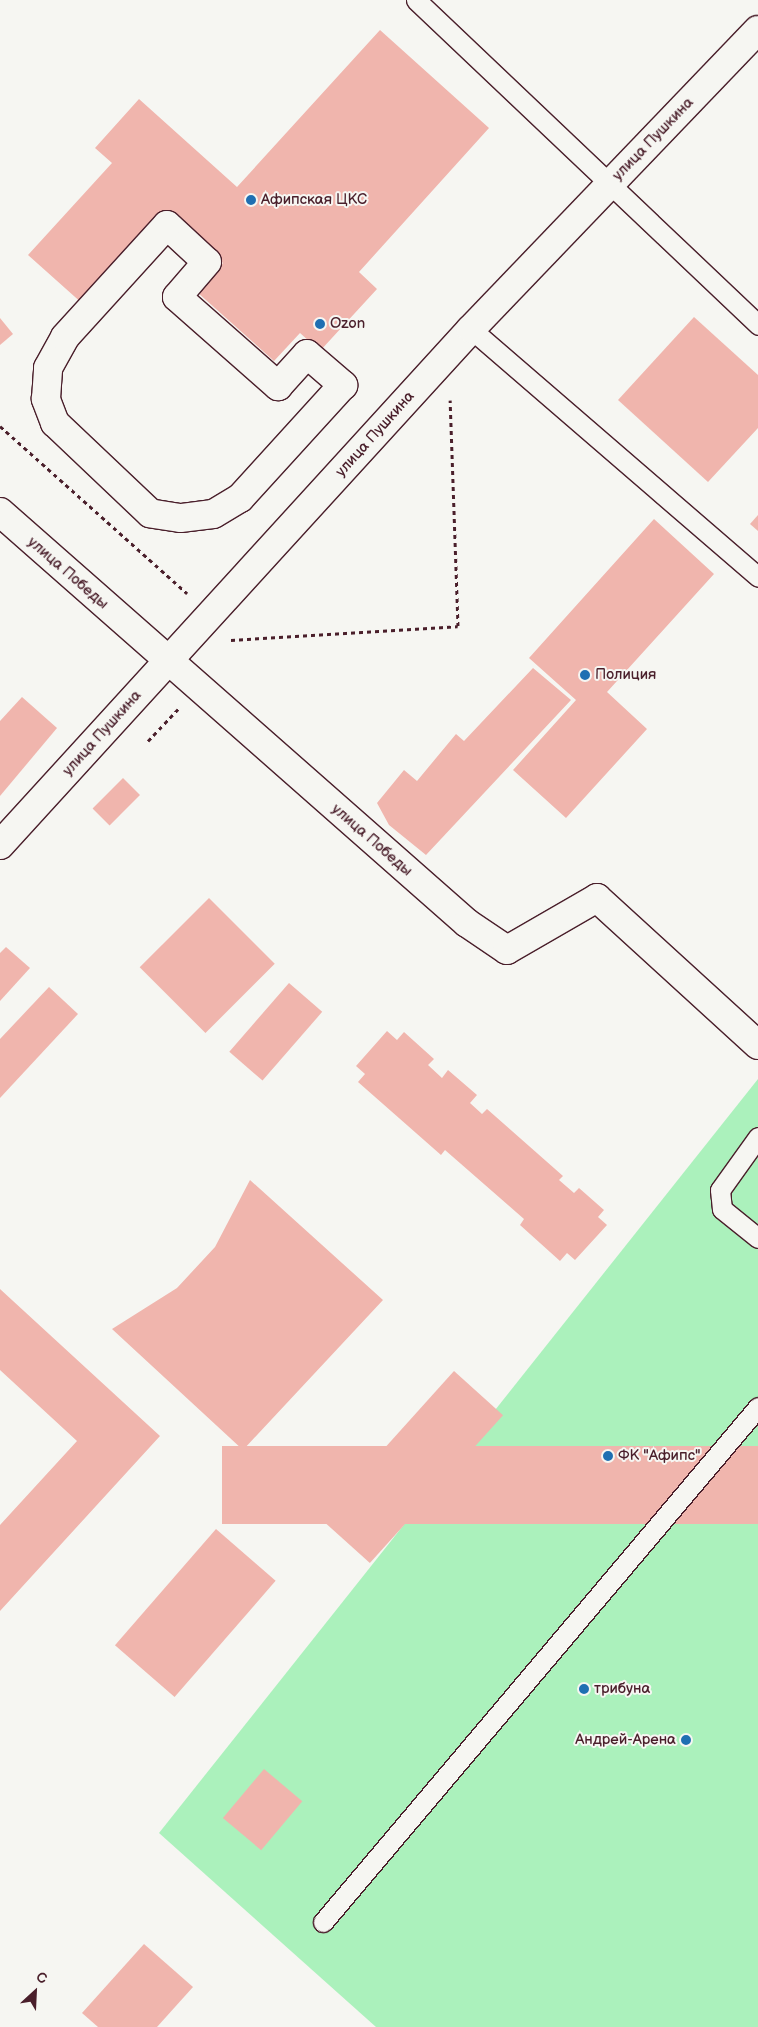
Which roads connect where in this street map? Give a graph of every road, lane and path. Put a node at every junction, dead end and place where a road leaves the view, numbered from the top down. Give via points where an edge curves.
1 (416, 0) edge
2 (758, 30) edge
3 (612, 182) junction
4 (758, 325) edge
5 (471, 329) junction
6 (343, 385) joint
7 (449, 389) dead end
8 (0, 426) edge
9 (0, 512) edge
10 (758, 577) edge
11 (211, 614) junction
12 (226, 640) dead end
13 (168, 661) junction
14 (0, 845) edge
15 (758, 1045) edge
16 (758, 1137) edge
17 (758, 1238) edge
18 (758, 1407) edge
19 (323, 1922) dead end

1 - 3 lane
2 - 3 street, улица Пушкина
3 - 4 lane
3 - 5 street, улица Пушкина
5 - 10 lane
5 - 11 street, улица Пушкина
6 - 6 street via 240,498 213,514 180,518 150,513 55,423 46,399 48,368 65,337 167,225 208,262 177,297 278,386 307,354
7 - 12 path via 458,626
8 - 11 path
9 - 13 street, улица Победы
11 - 13 street, улица Пушкина
13 - 14 street, улица Пушкина
13 - 15 street, улица Победы via 467,923 507,950 596,898
16 - 17 lane via 720,1190 722,1209
18 - 19 lane

